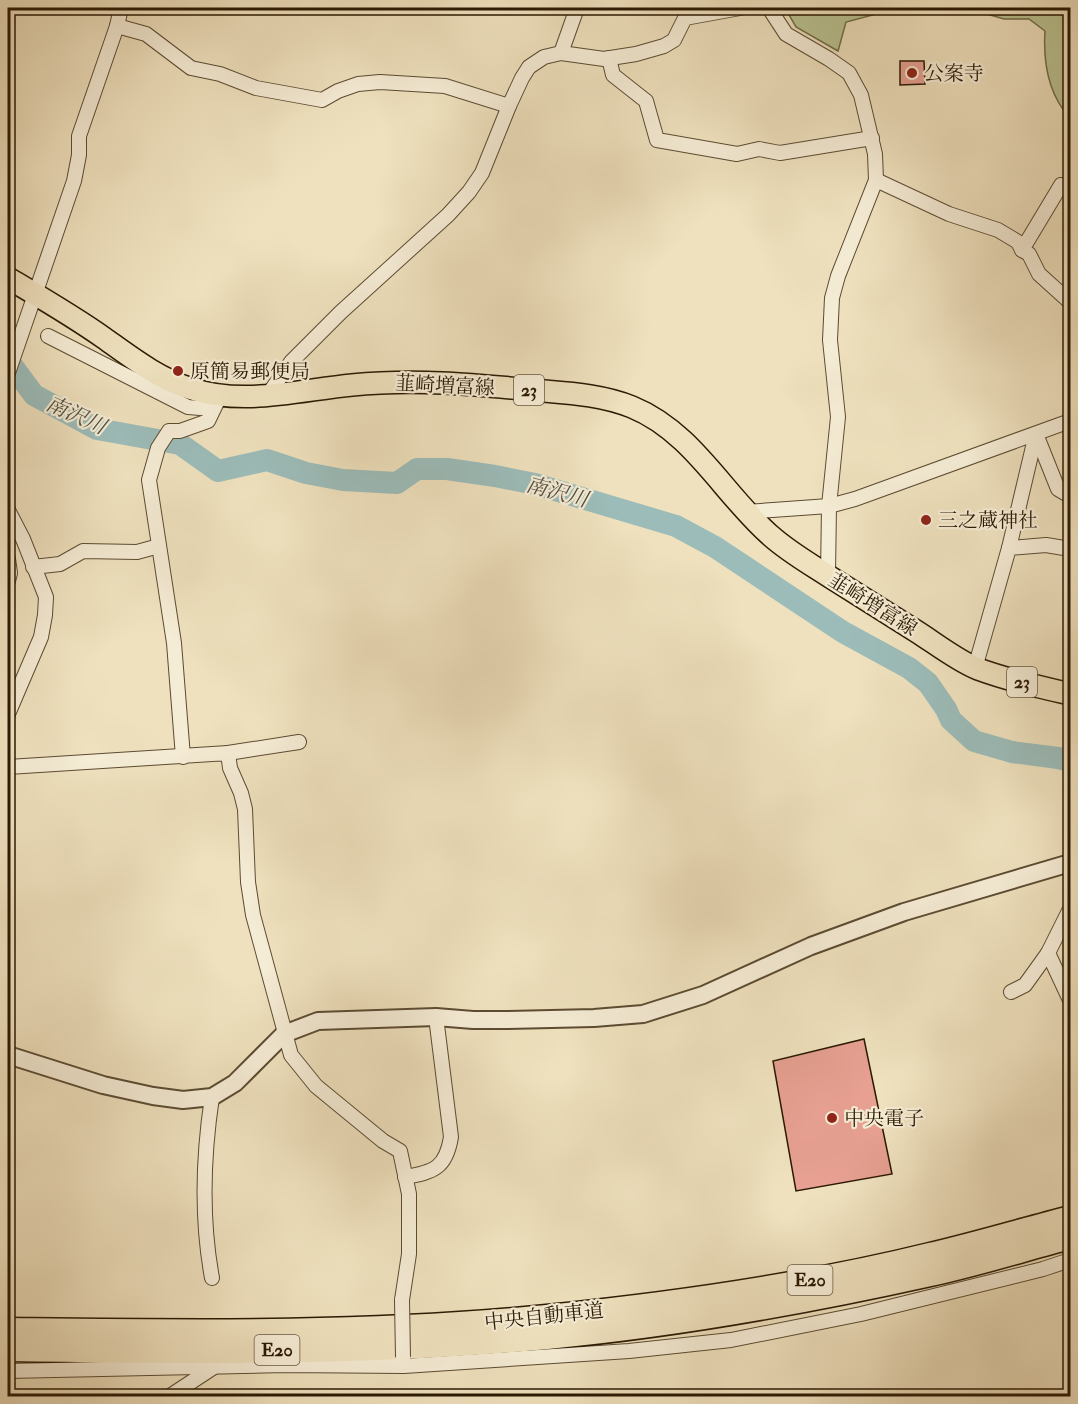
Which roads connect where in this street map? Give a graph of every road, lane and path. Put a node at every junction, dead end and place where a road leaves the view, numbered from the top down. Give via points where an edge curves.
1 (121, 8) edge
2 (577, 8) edge
3 (740, 8) edge
4 (769, 8) edge
5 (117, 26) junction
6 (561, 53) junction
7 (609, 58) junction
8 (509, 106) junction
9 (872, 138) junction
10 (876, 180) junction
11 (1071, 187) edge
12 (1022, 250) junction
13 (8, 278) edge
14 (34, 293) junction
15 (1071, 302) edge
16 (48, 336) dead end
17 (8, 373) edge
18 (267, 396) junction
19 (217, 402) junction
20 (1071, 421) edge
21 (1036, 434) junction
22 (1071, 496) edge
23 (829, 506) junction
24 (8, 510) edge
25 (746, 512) junction
26 (159, 546) junction
27 (1009, 548) junction
28 (1071, 549) edge
29 (8, 559) edge
30 (33, 567) junction
31 (828, 575) junction
32 (8, 581) edge
33 (975, 668) junction
34 (1071, 694) edge
35 (8, 714) edge
36 (299, 742) dead end
37 (228, 753) junction
38 (183, 757) junction
39 (8, 767) edge
40 (1071, 862) edge
41 (1071, 909) edge
42 (1048, 953) junction
43 (1011, 992) dead end
44 (1071, 1000) edge
45 (436, 1017) junction
46 (284, 1034) junction
47 (8, 1054) edge
48 (212, 1097) junction
49 (405, 1177) junction
50 (1071, 1218) edge
51 (1071, 1237) edge
52 (1071, 1260) edge
53 (212, 1278) dead end
54 (8, 1330) edge
55 (8, 1349) edge
56 (404, 1362) junction
57 (214, 1368) junction
58 (8, 1371) edge
59 (170, 1396) edge

1 - 5 street
2 - 6 street
3 - 7 street via 685,18 674,40 664,46
4 - 9 street via 786,34 849,73 861,95
5 - 8 street via 146,34 191,68 256,88 322,100 358,84 445,86
5 - 14 street via 79,136 74,180
6 - 7 street
6 - 8 street via 544,57 530,67
7 - 9 street via 613,75 646,101 657,140 737,154 759,149 780,153
8 - 18 street via 482,173 469,192 291,362
9 - 10 street
10 - 12 street via 949,214 998,230 1018,242
10 - 23 street via 832,298 830,340 838,417
11 - 12 street via 1061,185
12 - 15 street via 1029,254 1039,274
13 - 14 main road, 韮崎増富線 / 23
14 - 17 street
14 - 19 main road, 韮崎増富線 / 23 via 134,361
16 - 19 street via 188,407
18 - 19 main road, 韮崎増富線 / 23
18 - 25 main road, 韮崎増富線 / 23 via 407,381 610,399 670,428
19 - 26 street via 208,421 169,431 158,448 149,480
20 - 21 street
21 - 22 street via 1058,489
21 - 23 street
21 - 27 street
23 - 25 street
23 - 31 street
24 - 30 street
25 - 31 main road, 韮崎増富線 / 23 via 772,538
26 - 30 street via 137,552 83,551 60,564
26 - 38 street via 174,643
27 - 28 street via 1046,545
27 - 33 street
29 - 32 street
30 - 35 street via 46,597 45,615 41,637
31 - 33 main road, 韮崎増富線 / 23
33 - 34 main road, 韮崎増富線 / 23
36 - 37 street
37 - 38 street
37 - 46 street via 245,809 253,915
38 - 39 street
40 - 45 street via 904,912 812,946 703,995 643,1014 484,1020
41 - 42 street
42 - 43 street via 1025,985
42 - 44 street
45 - 46 street via 318,1021
45 - 49 street via 451,1137 449,1150 434,1170
46 - 48 street via 235,1083
46 - 49 street via 291,1055 316,1086 400,1151
47 - 48 street via 103,1085 153,1096 183,1101
48 - 53 street via 205,1146 206,1249
49 - 56 street, bridge via 409,1194 409,1254 402,1300
50 - 54 highway, 中央自動車道 / E20 via 928,1256 781,1286 546,1317 293,1331
51 - 55 highway, 中央自動車道 / E20 via 932,1274 784,1304 547,1337 293,1350
52 - 56 street via 861,1314 731,1340 628,1351
56 - 57 street
57 - 58 street
57 - 59 street

